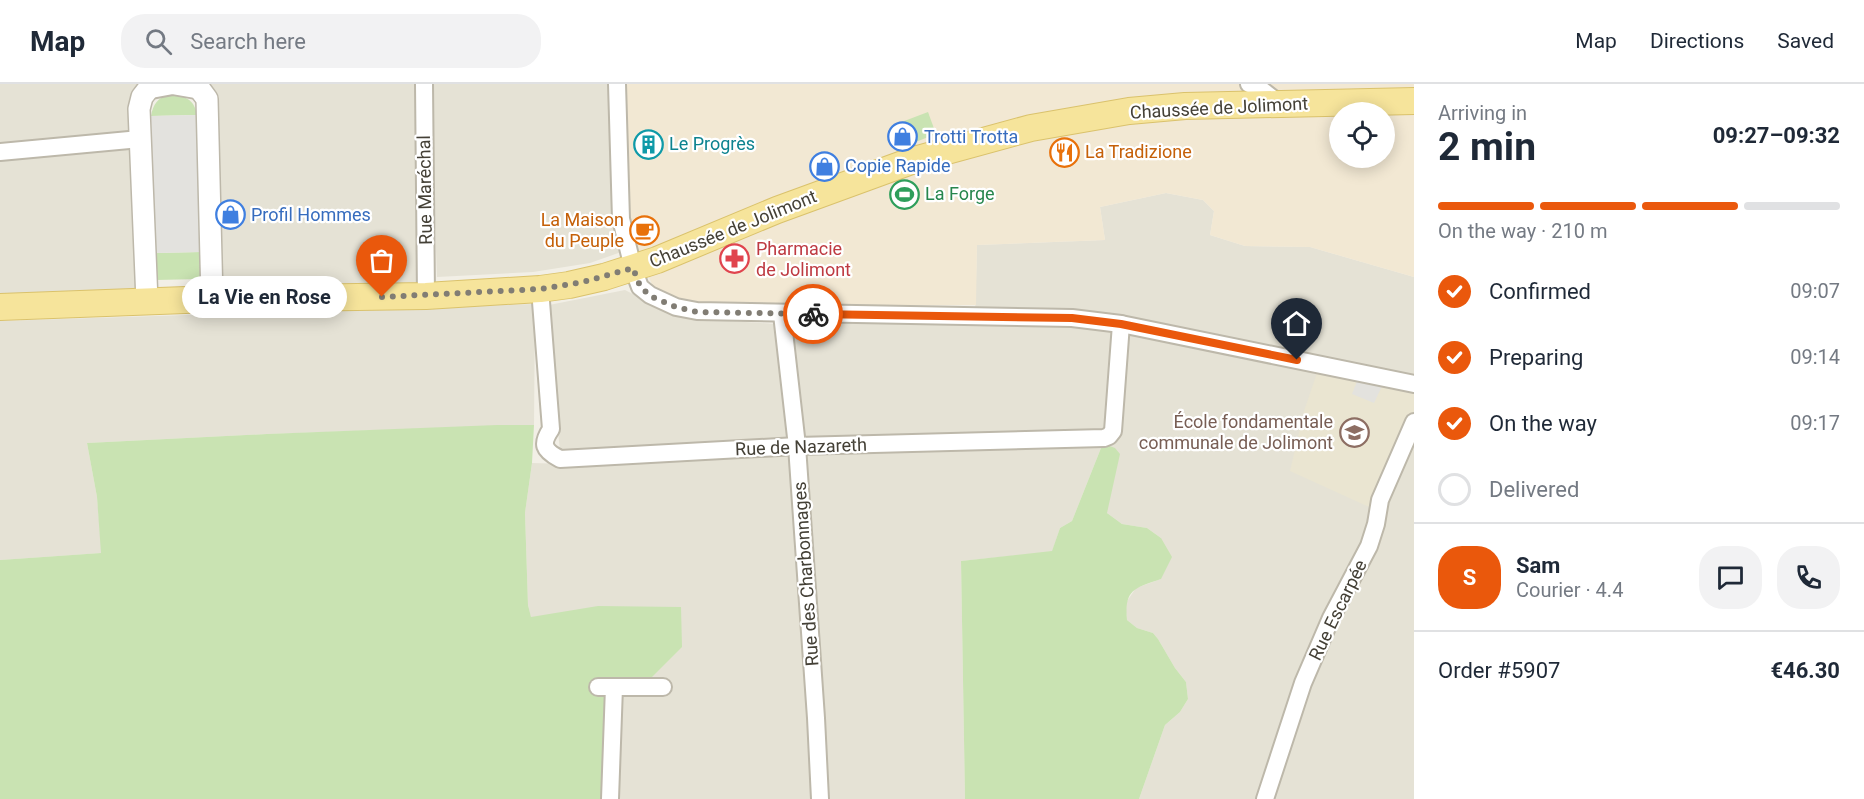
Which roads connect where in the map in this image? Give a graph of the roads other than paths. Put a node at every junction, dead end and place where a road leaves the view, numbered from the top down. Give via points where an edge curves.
1 (424, 84) edge
2 (617, 84) edge
3 (1249, 84) edge
4 (149, 88) edge
5 (199, 88) edge
6 (1414, 101) edge
7 (1280, 104) junction
8 (140, 139) junction
9 (0, 152) edge
10 (633, 268) junction
11 (540, 289) junction
12 (426, 296) junction
13 (212, 299) junction
14 (147, 302) junction
15 (0, 307) edge
16 (782, 314) junction
17 (1121, 324) junction
18 (1414, 384) edge
19 (1414, 422) edge
20 (797, 446) junction
21 (663, 687) dead end
22 (610, 799) edge
23 (820, 799) edge
24 (1265, 799) edge

1 - 12 street, Rue Maréchal
2 - 10 street via 621,219
3 - 7 street
4 - 5 street
4 - 8 street via 140,109
5 - 13 street via 207,99
6 - 7 main road, Chaussée de Jolimont
7 - 10 main road, Chaussée de Jolimont via 1129,111 1001,136 914,160
8 - 9 street
8 - 14 street
10 - 11 main road, Chaussée de Jolimont
10 - 16 street via 640,286 650,296 676,307 697,312
11 - 12 main road, Chaussée de Jolimont
11 - 20 street, Rue de Nazareth via 552,429 544,444 550,454 560,459
12 - 13 main road, Chaussée de Jolimont
13 - 14 main road, Chaussée de Jolimont
14 - 15 main road, Chaussée de Jolimont
16 - 17 street via 1061,317
16 - 20 street, Rue des Charbonnages
17 - 18 street
17 - 20 street, Rue de Nazareth via 1113,431 1104,438
19 - 24 street, Rue Escarpée via 1380,500 1369,546 1303,683
20 - 23 street, Rue des Charbonnages
21 - 22 street via 606,687

